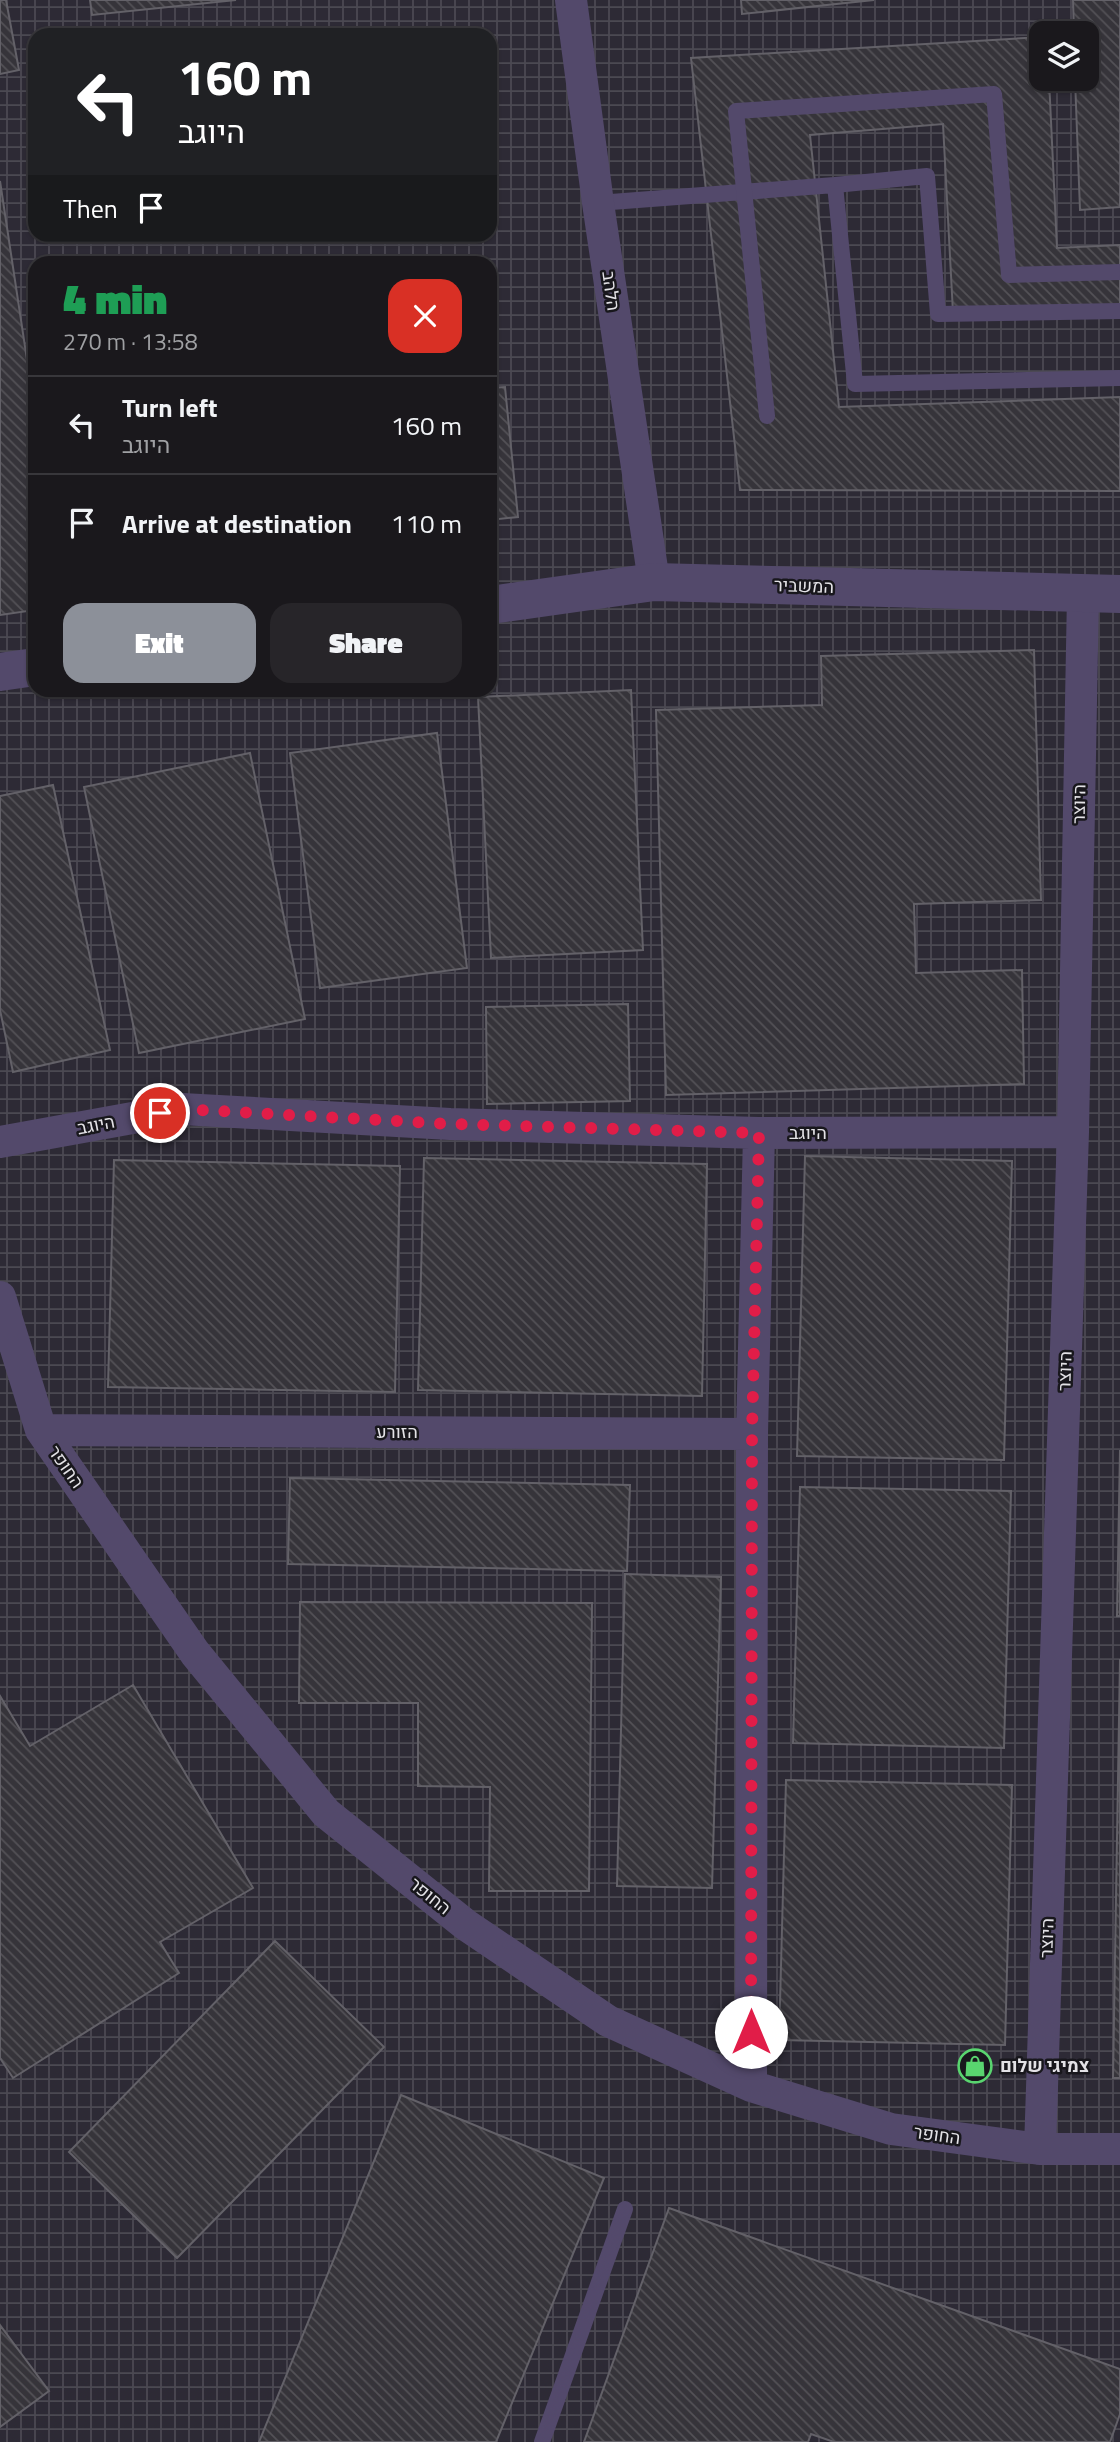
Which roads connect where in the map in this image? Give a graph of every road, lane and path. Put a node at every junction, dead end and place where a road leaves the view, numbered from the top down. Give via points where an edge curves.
1 (571, 0) edge
2 (835, 185) junction
3 (598, 203) junction
4 (1120, 272) edge
5 (1120, 311) edge
6 (1120, 378) edge
7 (767, 416) dead end
8 (653, 582) junction
9 (1102, 594) edge
10 (497, 603) edge
11 (28, 668) edge
12 (0, 671) edge
13 (1073, 1132) junction
14 (759, 1133) junction
15 (0, 1142) edge
16 (0, 1297) edge
17 (41, 1430) junction
18 (752, 1433) junction
19 (751, 2086) junction
20 (1040, 2149) junction
21 (1120, 2149) edge
22 (625, 2209) dead end
23 (542, 2442) edge

1 - 3 street, הלהב
2 - 3 lane
2 - 5 lane via 927,176 938,314
2 - 6 lane via 855,384
3 - 8 street, הלהב
4 - 7 lane, bridge via 1009,275 994,94 736,111
8 - 9 street, המשביר
8 - 10 street, המשביר
9 - 13 street, היוצר
11 - 12 street
13 - 14 street, היוגב
13 - 20 street, היוצר
14 - 15 street, היוגב via 450,1124 182,1109
14 - 18 street
16 - 17 street, החופר
17 - 18 street, הזורע
17 - 19 street, החופר via 195,1653 326,1813 466,1925 608,2021
18 - 19 street
19 - 20 street, החופר via 891,2129
20 - 21 street, החופר
22 - 23 lane

